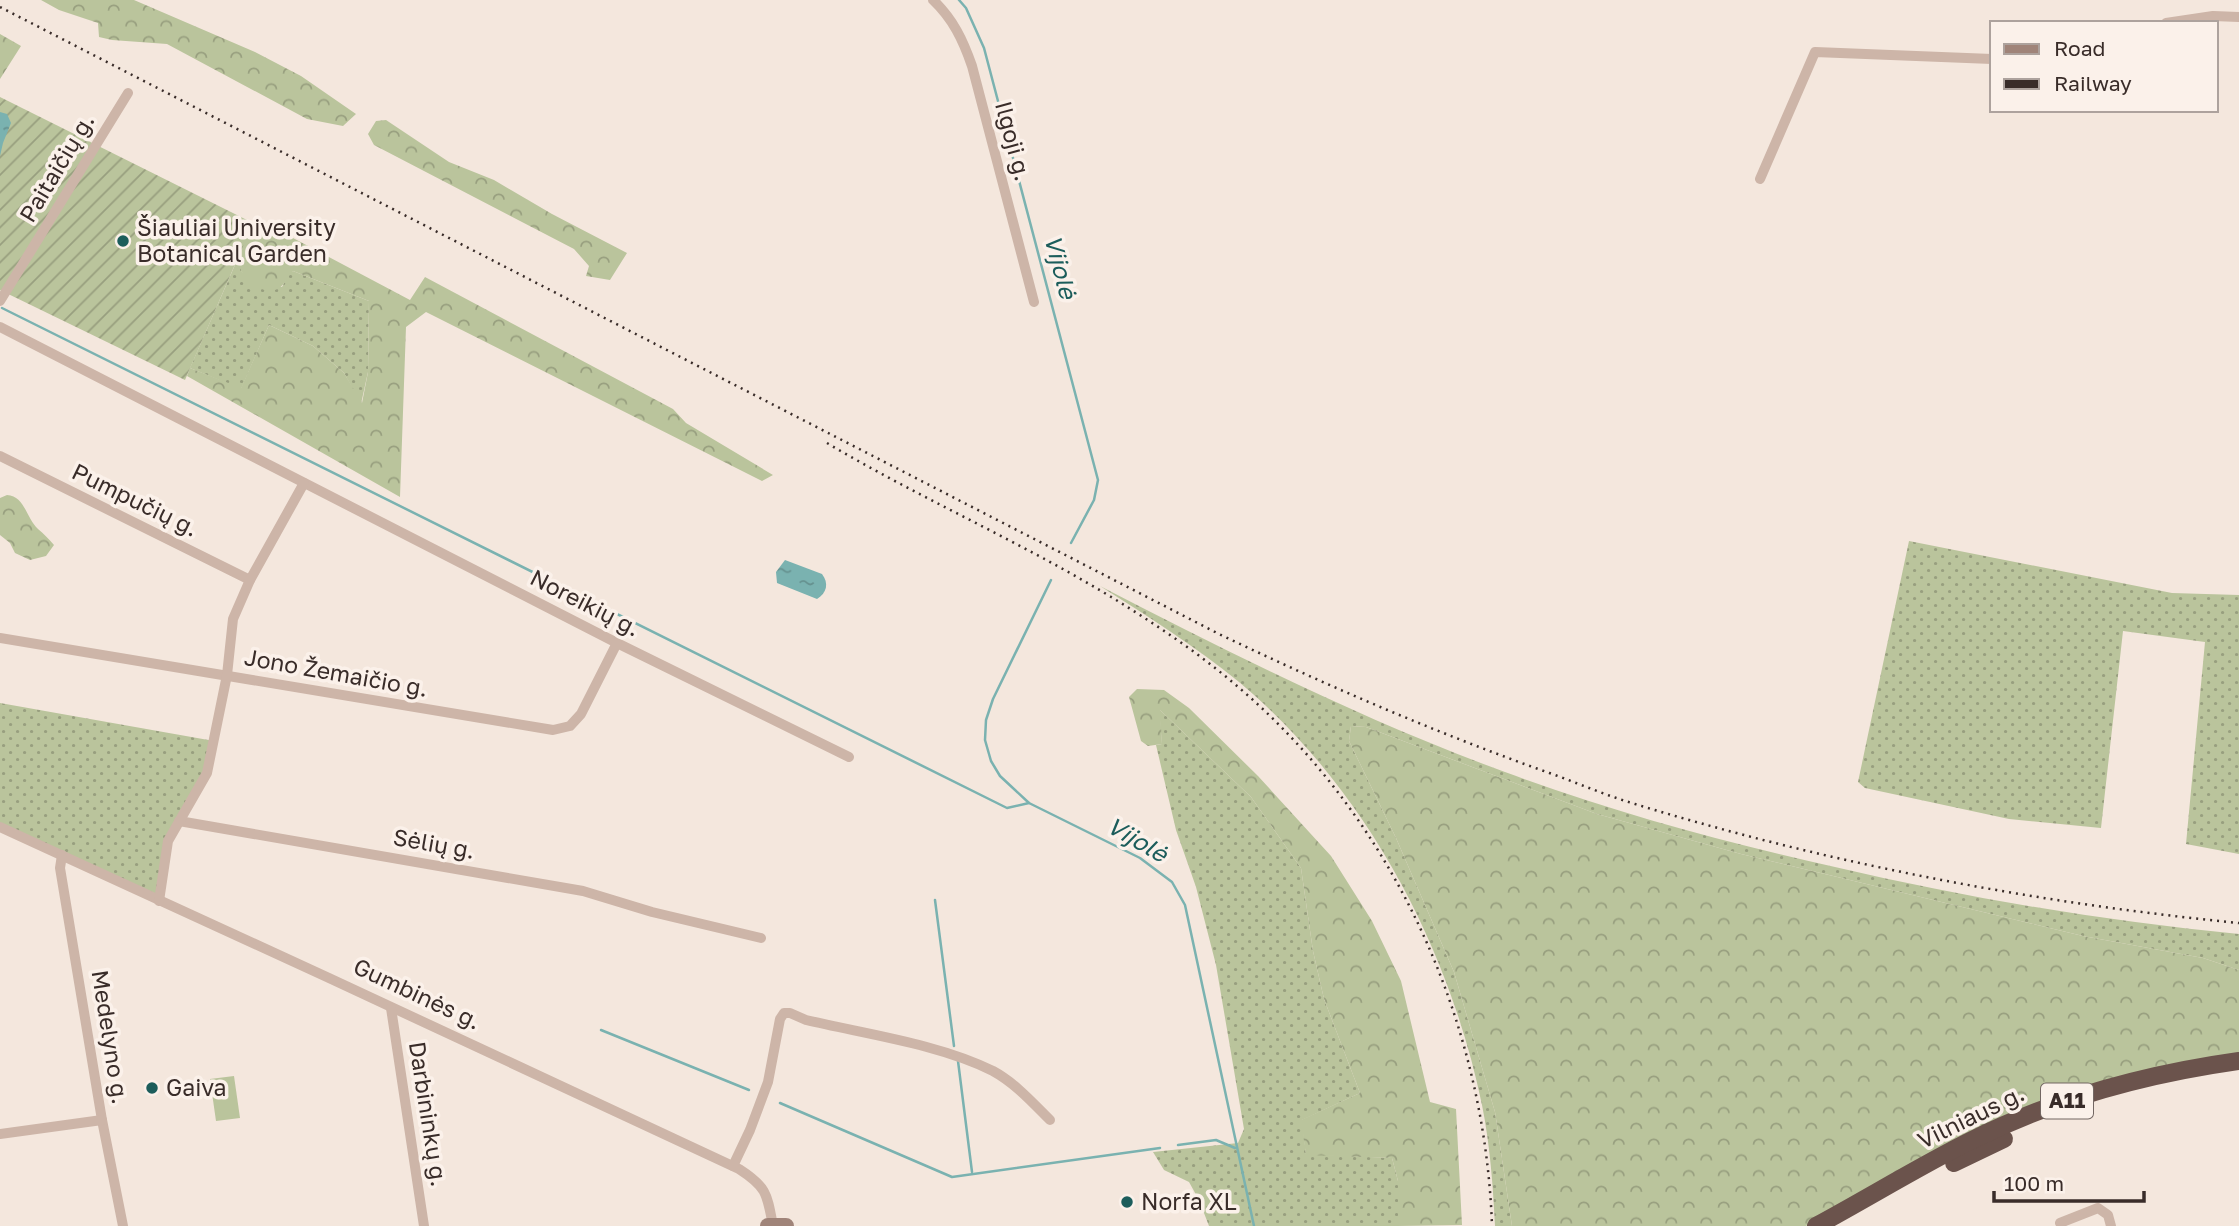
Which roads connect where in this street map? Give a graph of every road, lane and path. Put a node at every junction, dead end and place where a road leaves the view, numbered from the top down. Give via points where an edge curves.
1 (933, 0) edge
2 (2239, 17) edge
3 (2179, 21) edge
4 (1990, 59) edge
5 (128, 93) dead end
6 (1760, 179) dead end
7 (0, 301) edge
8 (1034, 302) dead end
9 (0, 327) edge
10 (0, 456) edge
11 (304, 483) junction
12 (250, 580) junction
13 (0, 638) edge
14 (617, 643) junction
15 (227, 675) junction
16 (849, 757) dead end
17 (178, 821) junction
18 (0, 827) edge
19 (62, 855) junction
20 (159, 901) junction
21 (761, 938) dead end
22 (391, 1008) junction
23 (2239, 1061) edge
24 (2239, 1072) edge
25 (102, 1120) junction
26 (1050, 1120) dead end
27 (0, 1134) edge
28 (733, 1166) junction
29 (2060, 1223) dead end
30 (123, 1226) edge
31 (424, 1226) edge
32 (771, 1226) edge
33 (786, 1226) edge
34 (1816, 1226) edge
35 (1837, 1226) edge
36 (2111, 1226) edge

1 - 8 street, Ilgoji g. via 964,42
2 - 3 street
4 - 6 street via 1815,52
5 - 7 street, Paitaičių g.
9 - 11 street, Noreikių g.
10 - 12 street, Pumpučių g.
11 - 12 street
11 - 14 street, Noreikių g.
12 - 15 street via 233,619
13 - 15 street, Jono Žemaičio g.
14 - 15 street, Jono Žemaičio g. via 581,714 570,726 553,730
14 - 16 street, Noreikių g.
15 - 17 street via 207,773
17 - 20 street via 168,841
17 - 21 street, Sėlių g. via 583,891
18 - 19 street, Gumbinės g.
19 - 20 street, Gumbinės g.
19 - 25 street, Medelyno g. via 60,868
20 - 22 street, Gumbinės g.
22 - 28 street, Gumbinės g.
22 - 31 street, Darbininkų g.
23 - 34 highway, Vilniaus g. / A11 via 2120,1084 2048,1108 1973,1140
24 - 35 highway, Vilniaus g. / A11 via 2131,1092 2064,1114 1972,1154
25 - 27 street
25 - 30 street, Medelyno g.
26 - 28 street via 1019,1089 953,1054 784,1013 768,1082
28 - 32 street, Gumbinės g. via 764,1191
29 - 36 street via 2098,1208 2108,1215
32 - 33 main road, Gumbinės g.

